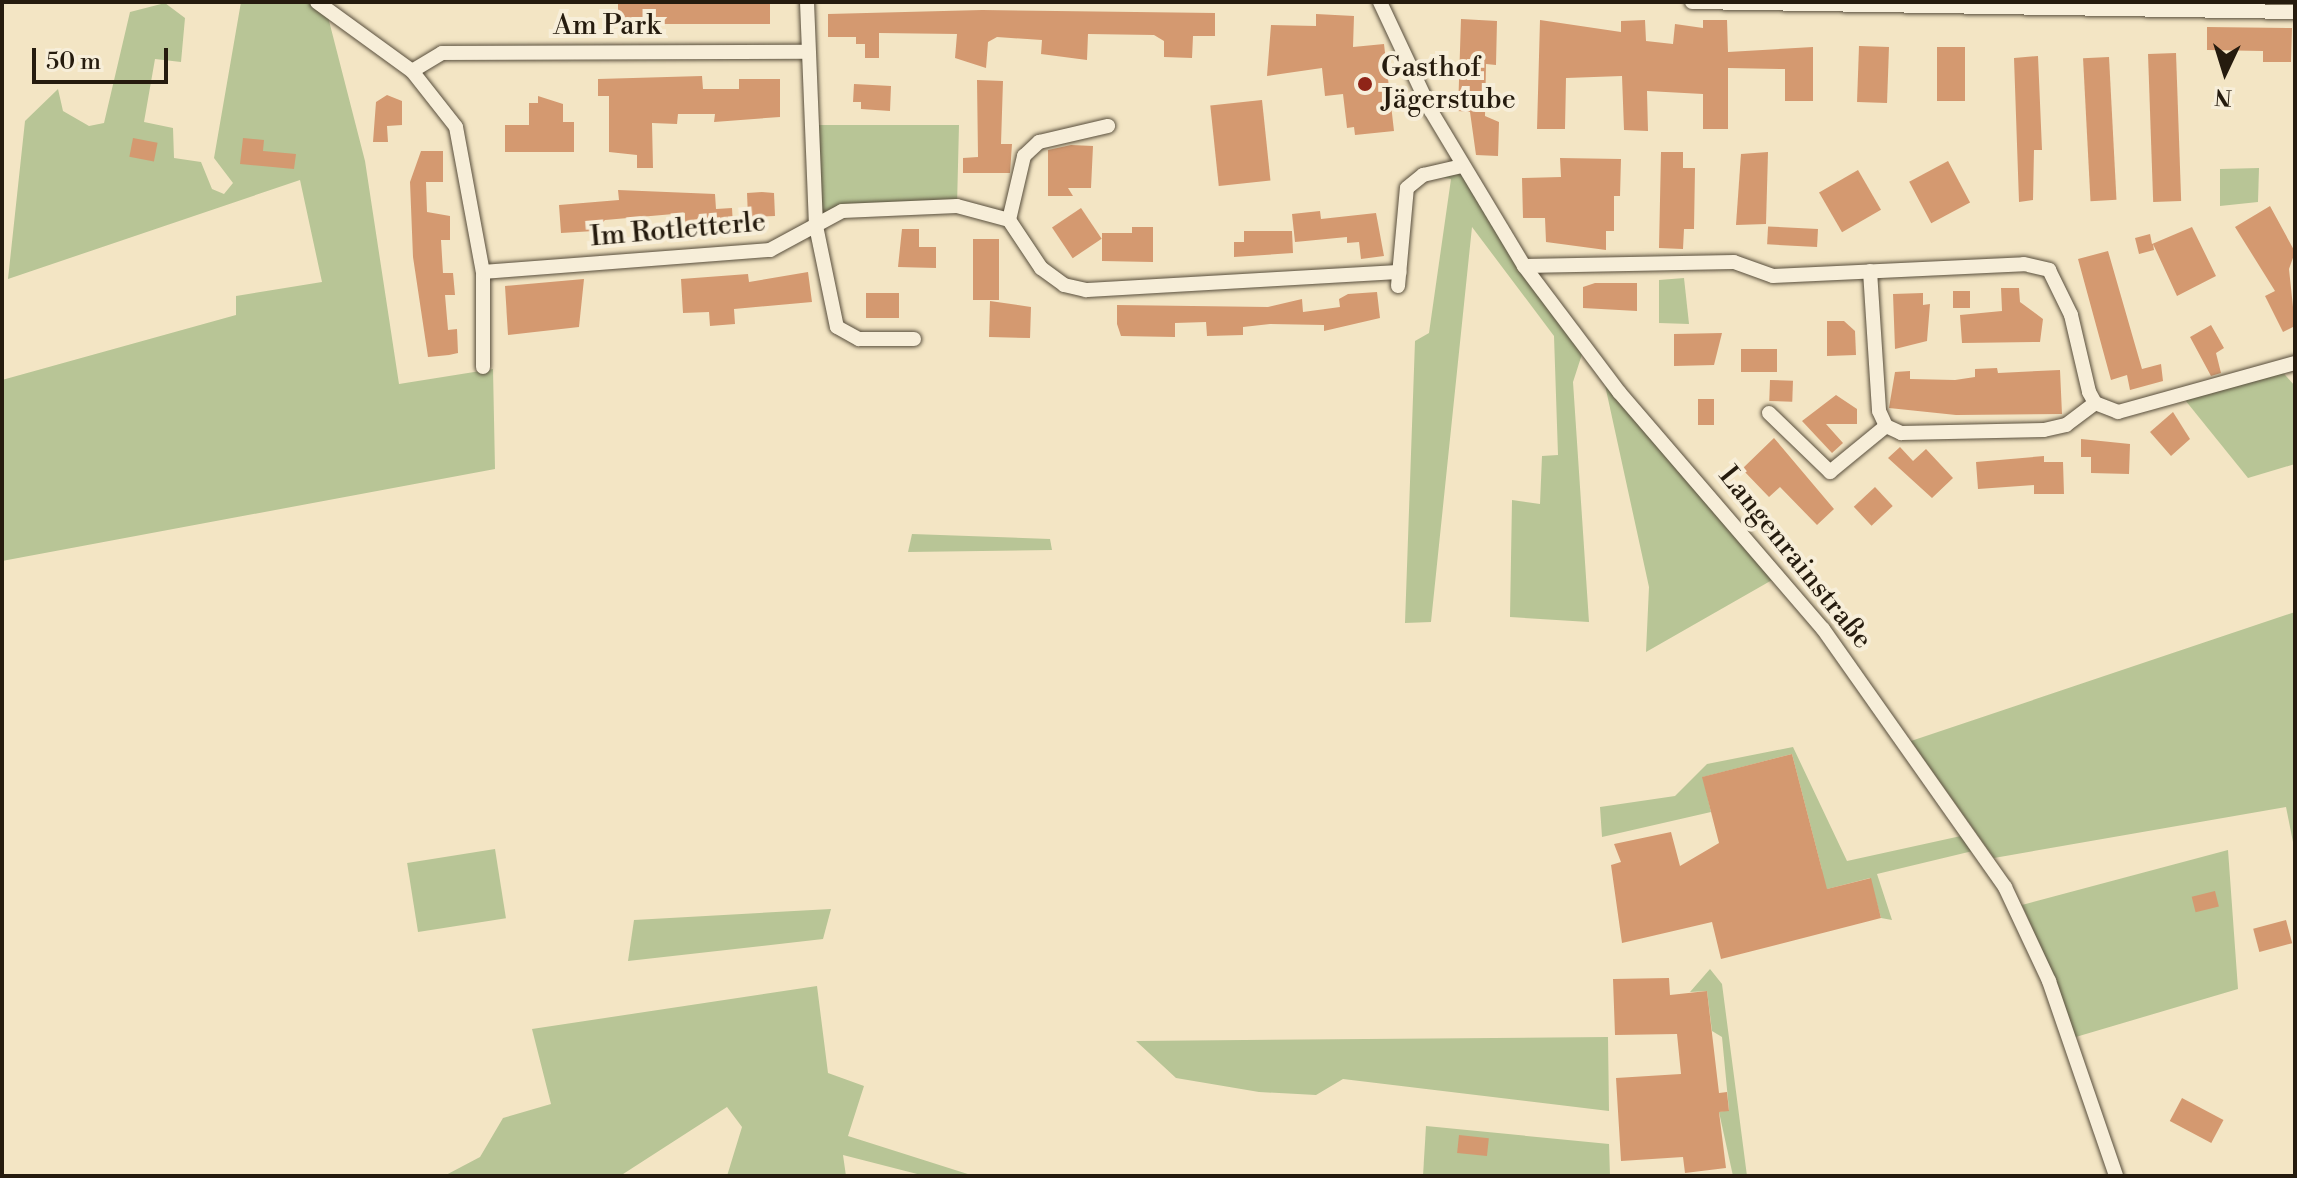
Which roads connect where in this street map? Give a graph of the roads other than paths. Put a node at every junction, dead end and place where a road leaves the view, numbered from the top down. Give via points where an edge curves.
1 (317, 2) edge
2 (807, 2) edge
3 (1380, 2) edge
4 (1692, 2) edge
5 (1792, 4) edge
6 (1971, 5) edge
7 (2128, 5) edge
8 (2295, 12) edge
9 (808, 52) junction
10 (412, 71) junction
11 (1108, 126) dead end
12 (1462, 166) junction
13 (1009, 220) junction
14 (816, 226) junction
15 (1524, 266) junction
16 (1870, 271) junction
17 (483, 272) junction
18 (914, 339) dead end
19 (2295, 363) edge
20 (483, 367) dead end
21 (2095, 403) junction
22 (1769, 413) dead end
23 (1886, 426) junction
24 (2116, 1176) edge

1 - 10 street
2 - 9 street
3 - 12 street, Langenrainstraße
4 - 5 street
5 - 6 street
6 - 7 street
7 - 8 street
9 - 10 street, Am Park via 442,53
9 - 14 street
10 - 17 street via 456,127
11 - 13 street via 1039,142 1024,156
12 - 13 street via 1423,175 1407,188 1399,279 1086,290 1064,285 1041,268
12 - 15 street, Langenrainstraße
13 - 14 street, Im Rotletterle via 979,208 904,207 842,211
14 - 17 street, Im Rotletterle via 770,250
14 - 18 street via 837,327 859,339
15 - 16 street via 1728,261 1773,276
15 - 24 street, Langenrainstraße via 1619,392 1781,575 1981,849 2030,935
16 - 21 street via 2024,264 2049,270 2066,301
16 - 23 street via 1879,411
17 - 20 street
19 - 21 street via 2118,412
21 - 23 street via 2066,425 2044,430 1901,433
22 - 23 street via 1830,472

